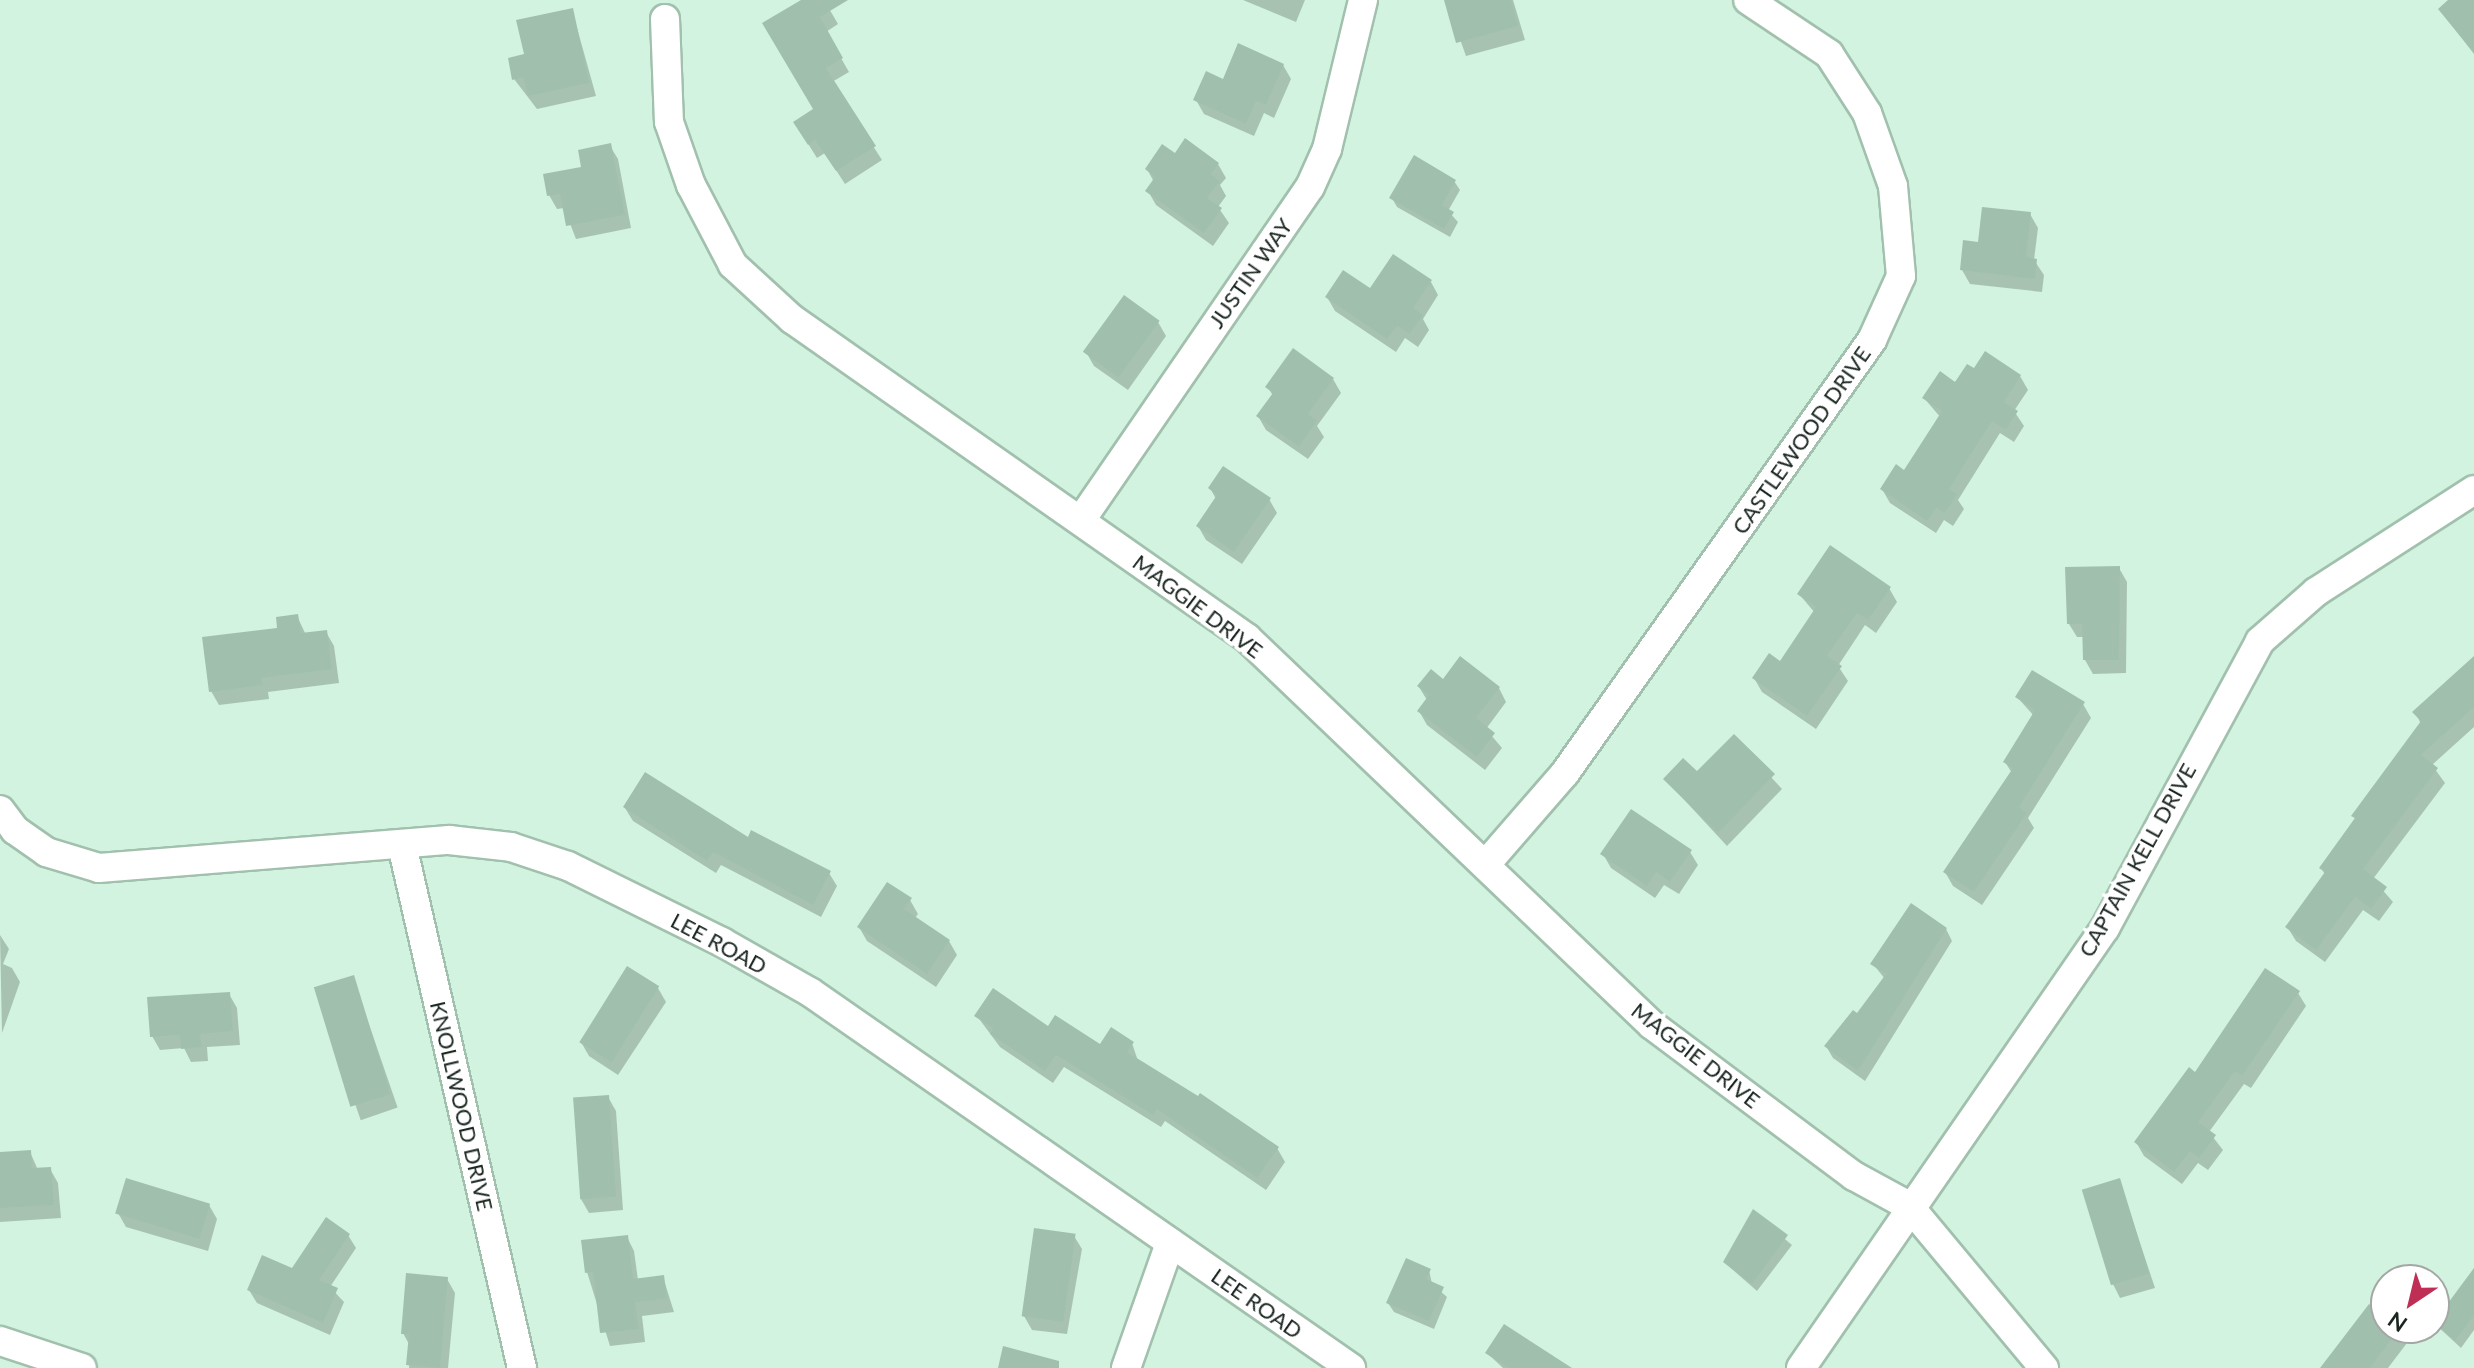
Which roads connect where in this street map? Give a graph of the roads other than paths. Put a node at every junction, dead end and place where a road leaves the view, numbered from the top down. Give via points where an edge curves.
1 (1363, 0) edge
2 (1748, 0) edge
3 (665, 19) dead end
4 (2474, 490) edge
5 (1081, 520) junction
6 (0, 810) edge
7 (402, 845) junction
8 (1486, 864) junction
9 (1909, 1206) junction
10 (1170, 1243) junction
11 (0, 1341) edge
12 (82, 1368) edge
13 (522, 1368) edge
14 (1126, 1368) edge
15 (1351, 1368) edge
16 (1801, 1368) edge
17 (2044, 1368) edge

1 - 5 street, JUSTIN WAY via 1327,149 1310,187
2 - 8 street, CASTLEWOOD DRIVE via 1829,54 1867,113 1893,186 1901,276 1863,353 1565,773
3 - 5 street, MAGGIE DRIVE via 669,122 691,185 733,265 792,319
4 - 9 street, CAPTAIN KELL DRIVE via 2316,592 2260,641 2105,928
5 - 8 street, MAGGIE DRIVE via 1247,638
6 - 7 street, LEE ROAD via 15,830 46,852 99,868
7 - 10 street, LEE ROAD via 449,840 511,847 568,866 722,942 810,992
7 - 13 street, KNOLLWOOD DRIVE
8 - 9 street, MAGGIE DRIVE via 1652,1025 1854,1176
9 - 16 street, CAPTAIN KELL DRIVE
9 - 17 street
10 - 14 street
10 - 15 street, LEE ROAD
11 - 12 street

